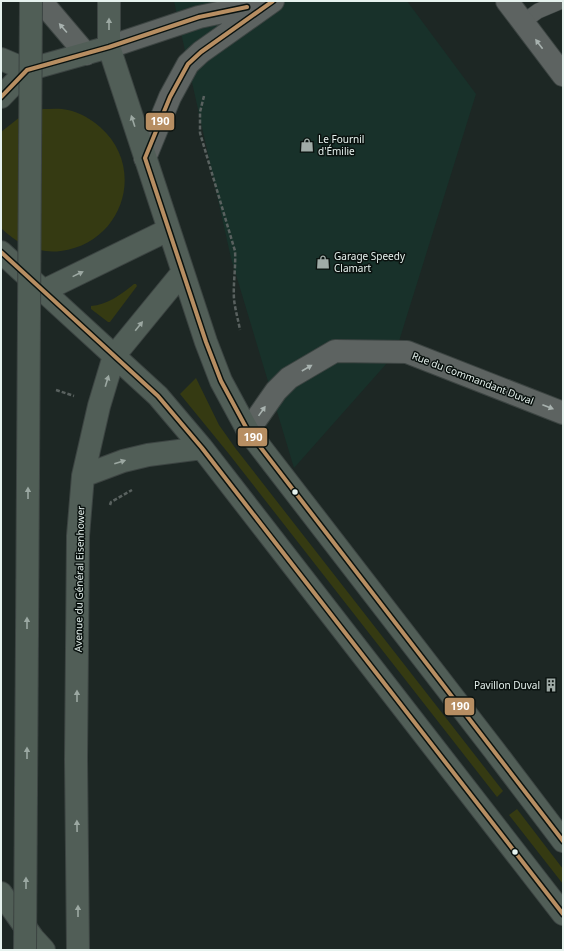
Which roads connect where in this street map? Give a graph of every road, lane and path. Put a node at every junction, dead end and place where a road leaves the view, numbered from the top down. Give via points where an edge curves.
1 (31, 1) edge
2 (41, 1) edge
3 (109, 1) edge
4 (273, 1) edge
5 (506, 1) edge
6 (562, 1) edge
7 (523, 22) junction
8 (109, 47) junction
9 (86, 54) junction
10 (1, 58) edge
11 (27, 70) junction
12 (563, 75) edge
13 (203, 92) dead end
14 (1, 97) edge
15 (145, 158) junction
16 (168, 230) junction
17 (1, 252) edge
18 (182, 273) junction
19 (44, 291) junction
20 (240, 330) dead end
21 (114, 356) junction
22 (563, 413) edge
23 (248, 431) junction
24 (202, 448) junction
25 (83, 476) junction
26 (136, 487) dead end
27 (109, 508) dead end
28 (556, 823) edge
29 (563, 841) edge
30 (1, 892) edge
31 (563, 914) edge
32 (26, 950) edge
33 (44, 950) edge
34 (78, 950) edge

32 -> 1 highway, bridge
9 -> 2 street
8 -> 3 main road
4 - 8 street via 199,17
4 - 15 street via 188,64 170,97
5 - 7 street
6 - 7 lane via 538,11
12 -> 7 street
8 - 9 main road
15 -> 8 main road
9 - 11 main road
10 - 11 main road
11 - 14 main road
13 - 20 path via 200,133 235,251 234,299
15 - 16 main road
16 - 18 main road
19 -> 16 main road
17 - 19 main road
21 -> 18 main road, Avenue du Général Eisenhower
18 - 23 main road via 217,372
19 - 21 main road
21 - 24 main road via 158,396
25 -> 21 main road, Avenue du Général Eisenhower via 99,406
23 -> 22 street, Rue du Commandant Duval via 276,391 289,378 335,351 408,352
23 - 28 main road via 494,750
25 -> 24 main road via 148,455
24 - 31 main road
34 -> 25 main road, Avenue du Général Eisenhower via 78,536
26 - 27 path via 111,502
28 - 29 main road
30 - 33 highway

